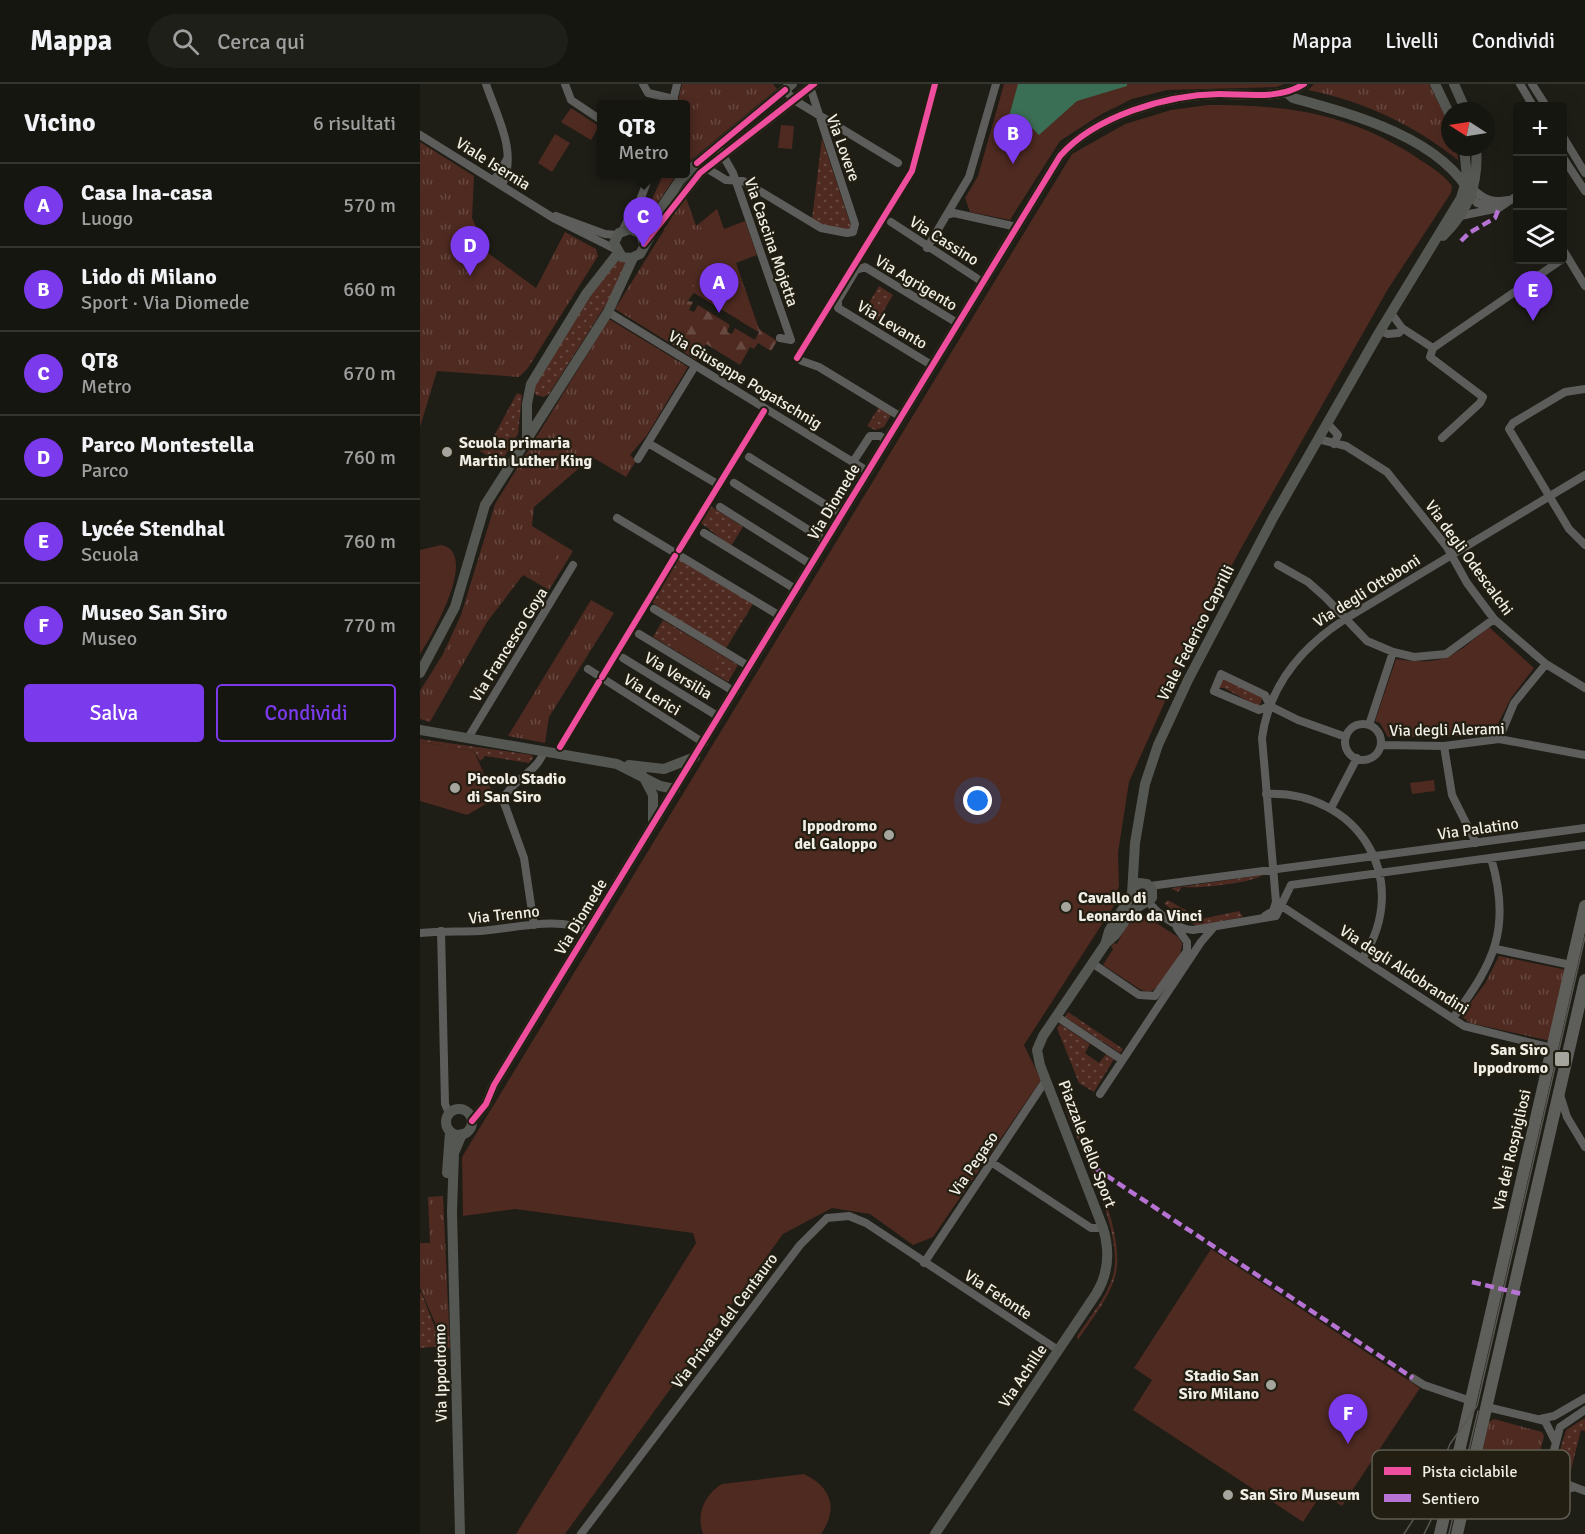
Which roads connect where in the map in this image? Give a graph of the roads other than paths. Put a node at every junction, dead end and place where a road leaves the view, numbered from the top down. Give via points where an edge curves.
1 (486, 84) edge
2 (565, 84) edge
3 (644, 84) edge
4 (677, 84) edge
5 (996, 84) edge
6 (1304, 84) edge
7 (1435, 84) edge
8 (1454, 84) edge
9 (1520, 84) edge
10 (1533, 84) edge
11 (812, 86) edge
12 (788, 87) edge
13 (1287, 93) junction
14 (667, 100) edge
15 (673, 100) edge
16 (794, 100) junction
17 (1444, 102) edge
18 (1462, 102) edge
19 (1531, 102) edge
20 (1544, 102) edge
21 (819, 115) junction
22 (597, 117) edge
23 (420, 135) edge
24 (1567, 149) edge
25 (720, 151) junction
26 (1461, 156) edge
27 (1469, 156) edge
28 (1577, 159) junction
29 (898, 163) dead end
30 (702, 165) junction
31 (1447, 165) junction
32 (1567, 166) edge
33 (1567, 169) edge
34 (690, 173) edge
35 (1585, 173) edge
36 (648, 178) edge
37 (683, 178) edge
38 (735, 181) junction
39 (498, 183) junction
40 (1584, 186) edge
41 (1471, 191) junction
42 (959, 195) junction
43 (1513, 198) edge
44 (1509, 200) junction
45 (1493, 208) junction
46 (947, 215) junction
47 (553, 216) junction
48 (966, 216) junction
49 (1460, 216) junction
50 (891, 222) dead end
51 (1017, 227) junction
52 (628, 231) junction
53 (1437, 240) junction
54 (644, 244) junction
55 (927, 248) junction
56 (616, 251) junction
57 (1568, 256) joint
58 (633, 258) junction
59 (984, 282) junction
60 (1585, 286) edge
61 (837, 306) joint
62 (608, 312) junction
63 (1391, 313) junction
64 (959, 324) junction
65 (1402, 328) junction
66 (1380, 331) junction
67 (780, 338) dead end
68 (1433, 348) junction
69 (802, 361) dead end
70 (695, 366) junction
71 (933, 366) junction
72 (1585, 389) edge
73 (529, 392) junction
74 (551, 401) junction
75 (901, 417) junction
76 (1328, 423) junction
77 (526, 437) junction
78 (1442, 438) dead end
79 (1318, 439) junction
80 (887, 440) junction
81 (648, 443) junction
82 (1334, 444) junction
83 (749, 457) dead end
84 (638, 459) dead end
85 (854, 462) junction
86 (869, 472) junction
87 (1585, 475) edge
88 (734, 483) dead end
89 (719, 485) dead end
90 (1550, 496) junction
91 (720, 507) dead end
92 (842, 515) junction
93 (617, 518) dead end
94 (704, 532) dead end
95 (826, 541) junction
96 (1585, 545) edge
97 (1451, 554) junction
98 (573, 565) dead end
99 (812, 565) junction
100 (1278, 565) dead end
101 (797, 590) junction
102 (654, 609) dead end
103 (780, 616) junction
104 (1345, 619) junction
105 (1494, 619) junction
106 (639, 634) dead end
107 (1393, 652) junction
108 (622, 658) dead end
109 (1546, 664) junction
110 (750, 667) junction
111 (588, 669) dead end
112 (420, 673) edge
113 (1585, 688) edge
114 (735, 692) junction
115 (1270, 705) junction
116 (719, 717) junction
117 (1369, 725) junction
118 (424, 730) edge
119 (1346, 737) junction
120 (468, 738) junction
121 (1499, 739) junction
122 (704, 743) junction
123 (1381, 744) junction
124 (1444, 746) junction
125 (544, 751) junction
126 (1585, 755) edge
127 (695, 757) junction
128 (1357, 758) junction
129 (644, 771) junction
130 (675, 789) junction
131 (1266, 794) junction
132 (1331, 808) junction
133 (652, 825) junction
134 (1585, 828) edge
135 (1476, 843) junction
136 (1585, 845) edge
137 (1134, 853) junction
138 (1375, 857) junction
139 (1491, 858) junction
140 (1285, 869) junction
141 (1272, 871) junction
142 (1380, 873) junction
143 (1274, 880) junction
144 (1147, 884) junction
145 (1132, 892) junction
146 (1145, 902) junction
147 (1279, 904) junction
148 (1585, 906) edge
149 (1173, 922) junction
150 (534, 925) junction
151 (1215, 926) junction
152 (441, 931) junction
153 (589, 931) junction
154 (420, 933) edge
155 (1105, 945) junction
156 (1496, 949) junction
157 (1362, 959) junction
158 (1092, 963) junction
159 (1571, 965) junction
160 (1585, 980) edge
161 (1056, 1016) junction
162 (1453, 1018) junction
163 (1552, 1048) junction
164 (1122, 1060) junction
165 (1046, 1080) junction
166 (1559, 1091) junction
167 (1100, 1094) dead end
168 (449, 1113) junction
169 (470, 1116) junction
170 (1567, 1117) junction
171 (1553, 1119) junction
172 (450, 1132) junction
173 (462, 1134) junction
174 (1584, 1143) edge
175 (991, 1162) junction
176 (452, 1211) junction
177 (1103, 1228) junction
178 (924, 1263) junction
179 (1058, 1350) junction
180 (1413, 1377) dead end
181 (1585, 1398) edge
182 (1471, 1401) junction
183 (1486, 1407) junction
184 (1585, 1410) edge
185 (1540, 1419) junction
186 (1555, 1441) junction
187 (1460, 1450) edge
188 (1476, 1450) edge
189 (1553, 1450) edge
190 (1572, 1488) edge
191 (1585, 1491) edge
192 (1443, 1519) edge
193 (1460, 1519) edge
194 (460, 1534) edge
195 (581, 1534) edge
196 (936, 1534) edge
197 (1440, 1534) edge
198 (1457, 1534) edge

1 - 39 street via 509,155 507,174
2 - 22 street via 571,100
3 - 14 street via 648,93
4 - 15 street
5 - 42 street via 972,171
6 - 13 street, Via Diomede
7 - 17 street
8 - 18 street
9 - 19 street
10 - 20 street
11 - 16 street
11 - 21 street
12 - 16 street, Via Lovere
12 - 25 street
13 - 31 street, Via Diomede via 1382,127
13 - 51 street, Via Diomede via 1172,99 1096,128 1060,156
16 - 21 street, Via Lovere
16 - 25 street
21 - 29 street
21 - 38 street, Via Lovere via 854,230 847,233 821,228 743,181
23 - 39 street, Viale Isernia
24 - 28 street
25 - 30 street
25 - 38 street, Via Cascina Mojetta
26 - 31 street
27 - 41 street, Viale Federico Caprilli
28 - 32 street
28 - 35 street
30 - 34 street
30 - 38 street via 726,180
30 - 54 street
31 - 41 street, Via Diomede
33 - 40 street
36 - 52 street
37 - 52 street via 649,226
38 - 67 street, Via Cascina Mojetta via 791,340
39 - 47 street, Viale Isernia
41 - 44 street via 1495,202
41 - 45 street via 1477,203
41 - 49 street, Viale Federico Caprilli
41 - 53 street, Viale Federico Caprilli
42 - 46 street
42 - 48 street via 958,205
43 - 44 street
44 - 45 street
45 - 49 street
46 - 48 street
46 - 55 street
47 - 52 street, Viale Isernia via 605,234
47 - 56 street, Viale Isernia
48 - 51 street
49 - 53 street, Viale Federico Caprilli
50 - 55 street, Via Cassino
51 - 59 street, Via Diomede
52 - 54 street via 643,237
52 - 56 street
53 - 63 street, Viale Federico Caprilli
54 - 58 street via 640,254
55 - 59 street, Via Cassino
56 - 58 street via 625,258
56 - 73 street
57 - 60 street
57 - 68 street
58 - 62 street
59 - 64 street, Via Diomede
61 - 64 street, Via Agrigento via 859,267 865,267
61 - 71 street, Via Levanto
62 - 70 street, Via Giuseppe Pogatschnig
62 - 74 street
63 - 65 street
63 - 66 street, Viale Federico Caprilli
64 - 71 street, Via Diomede
65 - 66 street via 1393,334
65 - 68 street
66 - 76 street, Viale Federico Caprilli
68 - 78 street via 1430,357 1483,397
69 - 75 street via 819,367
70 - 81 street
70 - 85 street, Via Giuseppe Pogatschnig
71 - 75 street, Via Diomede
72 - 90 street via 1565,392 1509,429
73 - 74 street via 537,400
73 - 77 street
74 - 77 street
75 - 80 street, Via Diomede
76 - 79 street, Viale Federico Caprilli
76 - 82 street via 1338,435
77 - 112 street via 485,505 455,607
79 - 82 street
79 - 137 street, Viale Federico Caprilli via 1228,599 1171,717 1145,784
80 - 85 street, Via Diomede via 870,436
80 - 86 street, Via Diomede
81 - 84 street
81 - 89 street
82 - 97 street, Via degli Odescalchi via 1346,446 1387,472
83 - 92 street
85 - 86 street, Via Giuseppe Pogatschnig
86 - 92 street, Via Diomede
87 - 90 street, Via degli Ottoboni
88 - 95 street
90 - 96 street via 1569,529
90 - 97 street, Via degli Ottoboni
91 - 99 street
92 - 95 street, Via Diomede
93 - 103 street
94 - 101 street
95 - 99 street, Via Diomede
97 - 104 street, Via degli Ottoboni
97 - 105 street, Via degli Odescalchi
98 - 120 street, Via Francesco Goya
99 - 101 street, Via Diomede
100 - 104 street via 1310,584
101 - 103 street, Via Diomede
102 - 110 street
103 - 110 street, Via Diomede
104 - 107 street via 1367,641
104 - 115 street, Via degli Ottoboni via 1313,641 1297,658
105 - 107 street via 1446,654 1414,657
105 - 109 street, Via degli Odescalchi
106 - 114 street
107 - 117 street
108 - 116 street, Via Versilia
109 - 113 street, Via degli Odescalchi
109 - 121 street via 1514,703
110 - 114 street, Via Diomede
111 - 122 street, Via Lerici
114 - 116 street, Via Diomede
115 - 115 street via 1265,695 1221,674 1214,691 1258,710
115 - 119 street
115 - 131 street, Via degli Ottoboni via 1262,738
116 - 122 street, Via Diomede
117 - 119 street, Via degli Alerami via 1356,725
117 - 123 street, Via degli Alerami via 1377,731
118 - 120 street
119 - 128 street via 1347,750
120 - 125 street
121 - 124 street, Via degli Alerami
121 - 126 street, Via degli Alerami
122 - 127 street, Via Diomede
123 - 124 street, Via degli Alerami
123 - 128 street, Via degli Alerami via 1373,757
124 - 135 street via 1452,795
125 - 129 street
125 - 150 street via 503,800 525,866
127 - 129 street via 664,769
127 - 130 street, Via Diomede
128 - 132 street
129 - 130 street via 667,776
129 - 133 street via 653,795
130 - 133 street, Via Diomede
131 - 132 street via 1298,796
131 - 141 street, Via degli Ottoboni
132 - 138 street via 1354,825
133 - 153 street, Via Diomede
134 - 135 street, Via Palatino
135 - 138 street, Via Palatino
136 - 139 street, Via Palatino
137 - 144 street, Viale Federico Caprilli via 1136,867
137 - 145 street, Viale Federico Caprilli
138 - 140 street, Via Palatino
138 - 142 street
139 - 142 street, Via Palatino
139 - 156 street via 1498,906
140 - 141 street, Via Palatino
140 - 143 street
141 - 143 street
141 - 144 street, Piazzale dello Sport
142 - 147 street, Via Palatino via 1291,885
142 - 157 street via 1380,916
143 - 147 street
144 - 145 street, Piazzale dello Sport via 1138,884
144 - 146 street via 1153,894
145 - 146 street via 1134,900
145 - 155 street, Piazzale dello Sport
146 - 149 street
146 - 155 street, Piazzale dello Sport via 1132,911
147 - 151 street via 1265,916
147 - 157 street, Via degli Aldobrandini
148 - 159 main road, Via dei Rospigliosi
149 - 151 street via 1189,930
149 - 158 street via 1187,942 1187,951 1155,996 1139,995
150 - 152 street, Via Trenno via 474,932
150 - 153 street, Via Trenno via 581,927
151 - 164 street, Piazzale dello Sport
152 - 154 street, Via Trenno
152 - 168 street via 445,1104
153 - 169 street, Via Diomede via 494,1085
155 - 158 street, Piazzale dello Sport
156 - 159 street
156 - 162 street via 1477,986
157 - 162 street, Via degli Aldobrandini
158 - 161 street, Piazzale dello Sport
159 - 163 main road, Via dei Rospigliosi
160 - 166 main road, Via dei Rospigliosi
161 - 164 street
161 - 165 street, Piazzale dello Sport via 1037,1050
162 - 163 street, Via degli Aldobrandini via 1469,1028
163 - 182 main road, Via dei Rospigliosi
164 - 167 street, Piazzale dello Sport
165 - 175 street, Via Pegaso
165 - 177 street, Piazzale dello Sport
166 - 170 street
166 - 171 main road, Via dei Rospigliosi
168 - 169 street via 458,1108
168 - 172 street via 446,1122
169 - 173 street via 470,1129
170 - 171 street
170 - 174 street
171 - 183 main road, Via dei Rospigliosi
172 - 173 street
172 - 176 street, Via Ippodromo via 447,1175
173 - 176 street, Via Ippodromo via 454,1153
175 - 177 street, Piazzale dello Sport via 1091,1228
175 - 178 street, Via Pegaso
176 - 194 street, Via Ippodromo
177 - 179 street, Via Achille via 1108,1255 1104,1280
178 - 179 street, Via Fetonte
178 - 195 street, Via Privata del Centauro via 858,1219 842,1215 827,1218 800,1245
179 - 196 street, Via Achille
180 - 182 street via 1424,1385
181 - 185 street via 1554,1416
182 - 183 main road
182 - 187 main road, Via dei Rospigliosi
183 - 185 street
183 - 188 main road, Via dei Rospigliosi
184 - 186 street via 1561,1424
185 - 186 street via 1548,1424
186 - 189 street
190 - 191 street
192 - 197 main road, Via dei Rospigliosi
193 - 198 main road, Via dei Rospigliosi

